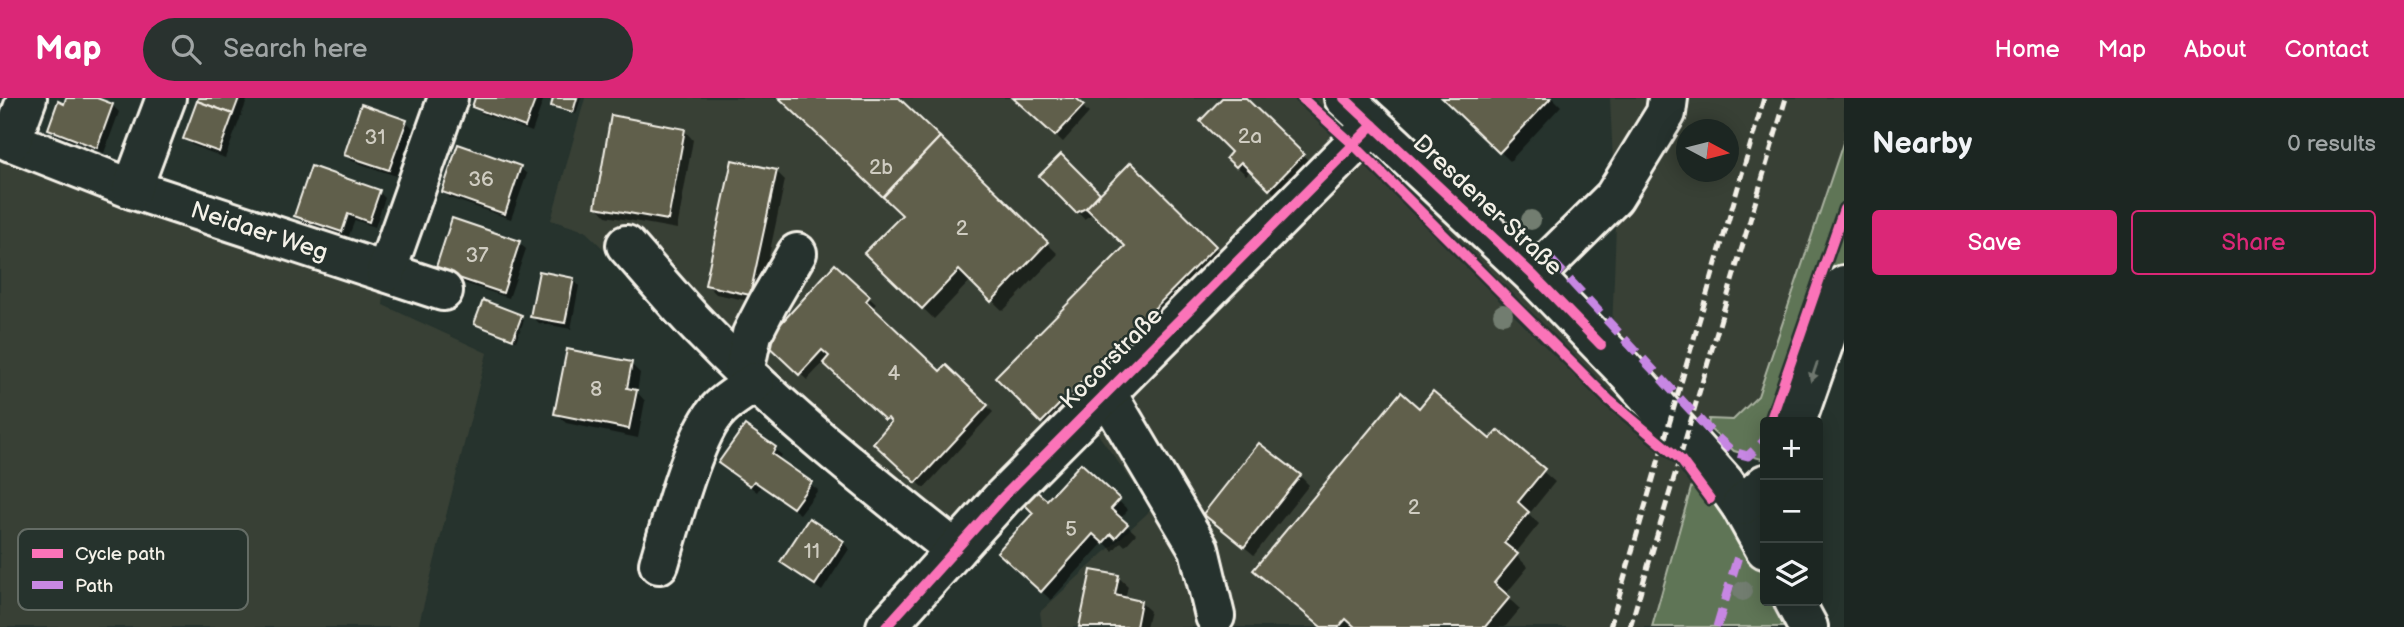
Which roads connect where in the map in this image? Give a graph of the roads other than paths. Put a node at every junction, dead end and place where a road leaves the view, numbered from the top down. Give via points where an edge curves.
1 (27, 98) edge
2 (166, 98) edge
3 (448, 98) edge
4 (1344, 98) edge
5 (1668, 98) edge
6 (1373, 125) junction
7 (6, 139) edge
8 (132, 190) junction
9 (626, 245) dead end
10 (797, 253) dead end
11 (386, 272) junction
12 (1534, 276) junction
13 (1844, 285) edge
14 (443, 291) dead end
15 (750, 377) junction
16 (1106, 392) junction
17 (1798, 417) edge
18 (1753, 495) edge
19 (1763, 543) edge
20 (955, 550) junction
21 (659, 564) dead end
22 (1797, 606) edge
23 (1215, 616) dead end
24 (886, 627) edge
25 (1808, 627) edge

1 - 7 street, Neidaer Weg
2 - 8 street
3 - 11 street
4 - 6 street, Dresdener Straße
5 - 12 street via 1666,113 1614,197
6 - 12 street, Dresdener Straße
6 - 16 street, Kocorstraße
7 - 8 street, Neidaer Weg
8 - 11 street, Neidaer Weg
9 - 15 street
10 - 15 street via 752,334
11 - 14 street, Neidaer Weg
12 - 18 street, Dresdener Straße via 1724,482
13 -> 17 street
15 - 20 street
15 - 21 street via 718,410 700,442
16 - 20 street, Kocorstraße
16 - 23 street via 1199,549
18 - 19 street, Dresdener Straße
20 - 24 street, Kocorstraße
22 - 25 street

